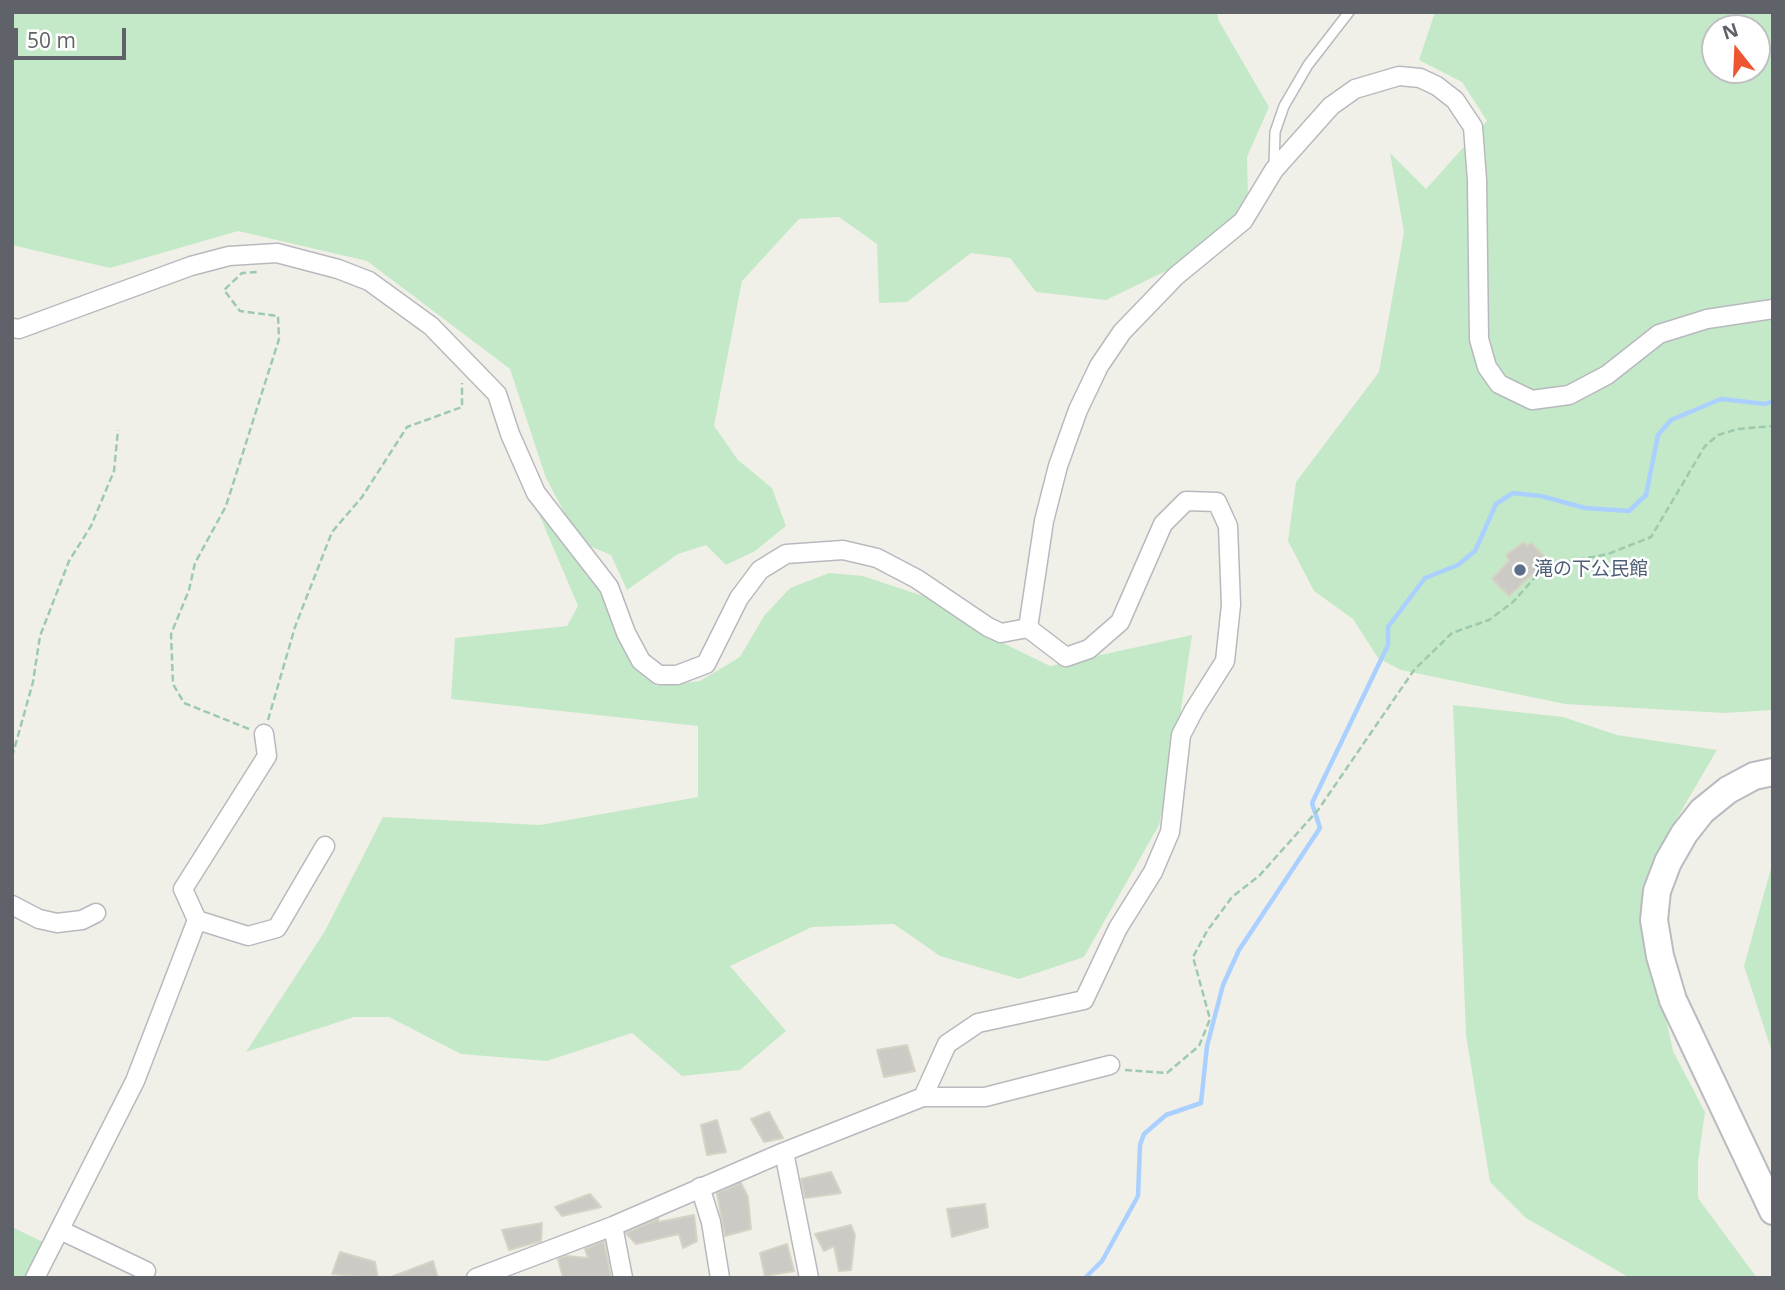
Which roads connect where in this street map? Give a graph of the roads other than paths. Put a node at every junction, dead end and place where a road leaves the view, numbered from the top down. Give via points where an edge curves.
1 (1349, 12) edge
2 (1274, 170) junction
3 (1773, 309) edge
4 (12, 328) edge
5 (1028, 628) junction
6 (264, 734) road end
7 (1773, 772) edge
8 (325, 846) dead end
9 (12, 905) edge
10 (96, 913) dead end
11 (197, 920) junction
12 (1110, 1065) road end
13 (923, 1097) junction
14 (784, 1152) junction
15 (700, 1187) junction
16 (1773, 1211) edge
17 (613, 1226) junction
18 (60, 1230) junction
19 (146, 1271) dead end
20 (35, 1278) edge
21 (476, 1278) edge
22 (623, 1278) edge
23 (720, 1278) edge
24 (808, 1278) edge

1 - 2 lane via 1308,65 1284,106 1275,132
2 - 3 street via 1331,106 1367,85 1399,76 1420,78 1455,100 1473,127 1479,338 1487,366 1499,384 1532,400 1569,395 1607,375 1659,334 1707,319
2 - 5 street via 1243,221 1176,276 1122,332 1099,366 1078,410 1052,488
4 - 5 street via 229,256 277,253 369,281 431,326 497,394 536,493 609,587 641,661 659,675 677,675 706,664 739,598 760,570 786,554 843,550 877,558 988,627 1001,633
5 - 13 street via 1066,657 1089,649 1120,622 1164,524 1186,501 1217,502 1228,526 1231,605 1225,661 1181,735 1170,832 1153,872 1118,928 1084,1000 978,1023 947,1044
6 - 11 street via 267,756 183,889
7 - 16 street via 1728,790 1702,811 1668,862 1657,891 1654,920 1673,1000
8 - 11 street via 277,928 248,936
9 - 10 street via 57,923
11 - 18 street via 135,1081
12 - 13 street via 985,1097
13 - 14 street
14 - 15 street
14 - 24 street
15 - 17 street
15 - 23 street
17 - 21 street
17 - 22 street
18 - 19 street
18 - 20 street

